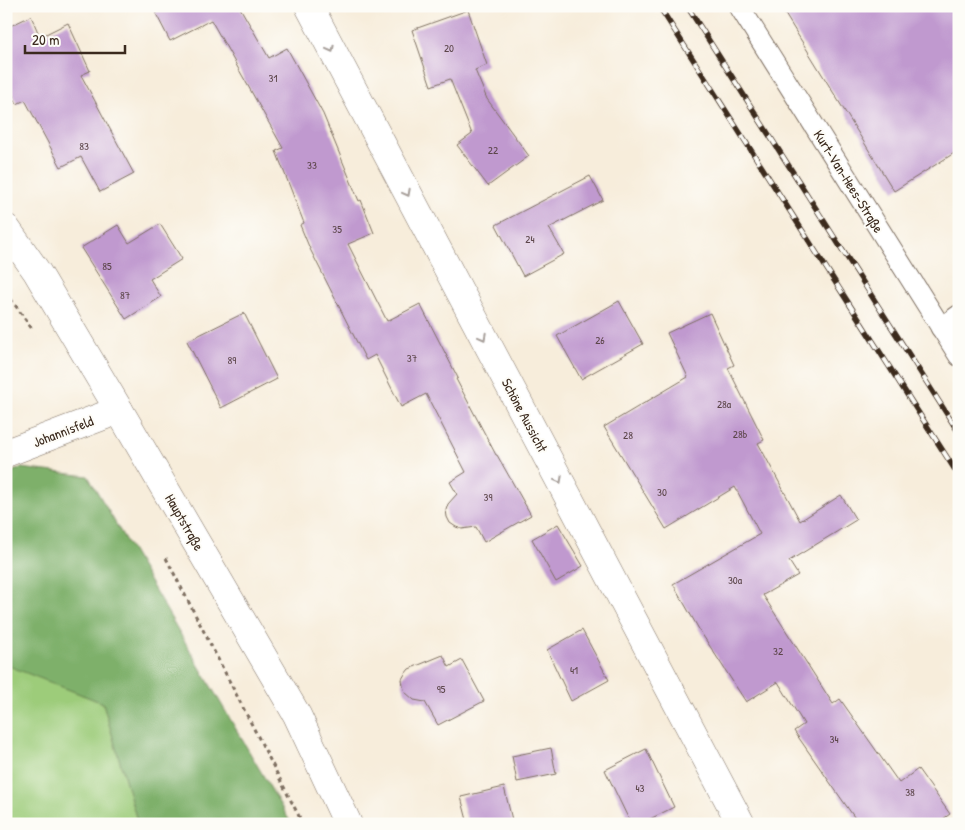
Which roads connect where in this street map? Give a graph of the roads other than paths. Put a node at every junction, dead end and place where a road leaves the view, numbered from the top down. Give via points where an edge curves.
1 (308, 6) edge
2 (739, 6) edge
3 (6, 228) edge
4 (959, 315) edge
5 (941, 328) junction
6 (959, 356) edge
7 (120, 410) junction
8 (6, 453) edge
9 (348, 824) edge
10 (741, 824) edge

1 -> 10 street, Schöne Aussicht
2 - 5 lane, Kurt-Van-Hees-Straße
3 - 7 street, Hauptstraße via 37,272
4 - 5 lane
5 - 6 lane, Kurt-Van-Hees-Straße
7 - 8 street, Johannisfeld
7 - 9 street, Hauptstraße via 297,715

